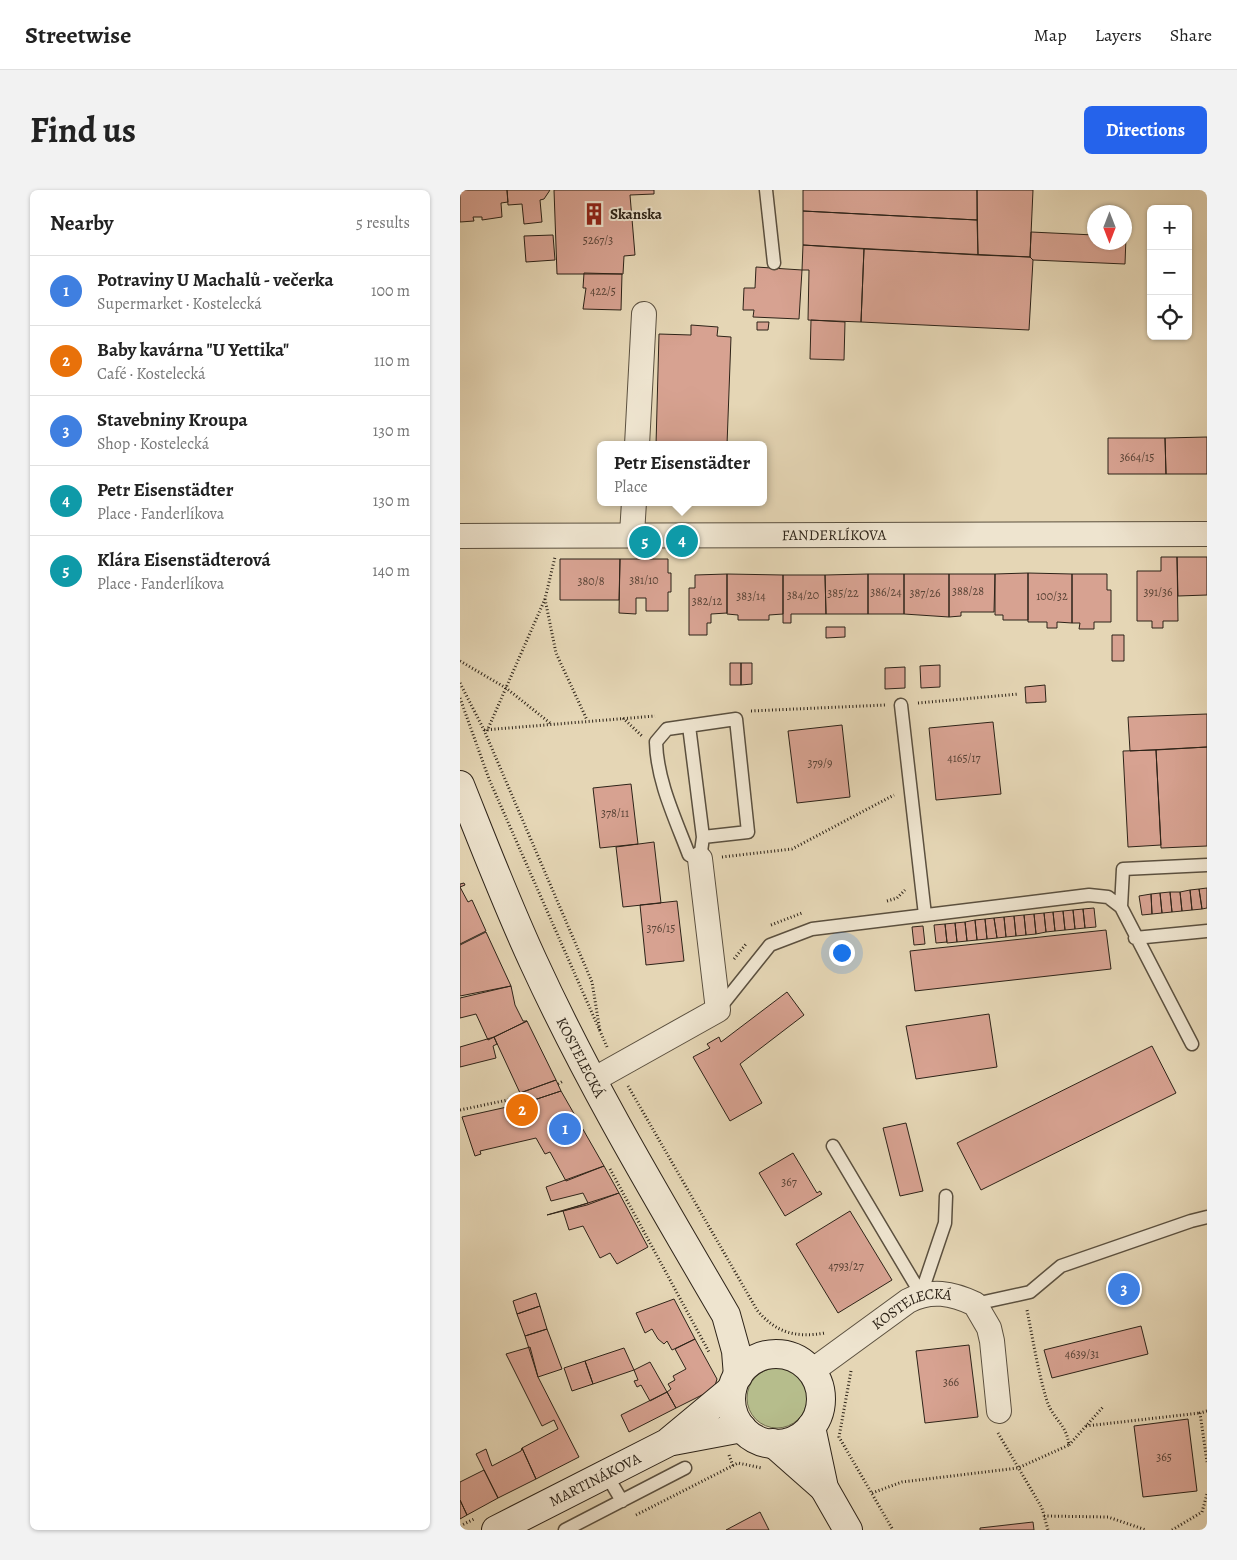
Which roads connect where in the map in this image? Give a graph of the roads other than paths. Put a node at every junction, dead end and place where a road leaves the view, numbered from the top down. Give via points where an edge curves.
1 (766, 190) edge
2 (774, 263) dead end
3 (644, 314) dead end
4 (637, 441) edge
5 (634, 506) edge
6 (632, 534) junction
7 (1207, 534) edge
8 (460, 536) edge
9 (900, 705) dead end
10 (689, 726) junction
11 (460, 785) edge
12 (701, 848) junction
13 (1207, 865) edge
14 (1121, 907) junction
15 (925, 915) junction
16 (1207, 931) edge
17 (1135, 938) junction
18 (718, 1010) junction
19 (1192, 1044) dead end
20 (592, 1080) junction
21 (833, 1146) dead end
22 (946, 1196) dead end
23 (1207, 1217) edge
24 (921, 1294) junction
25 (975, 1304) junction
26 (726, 1315) junction
27 (774, 1354) junction
28 (812, 1371) junction
29 (735, 1383) junction
30 (997, 1419) road end
31 (742, 1428) junction
32 (667, 1443) junction
33 (773, 1443) junction
34 (806, 1446) junction
35 (685, 1468) dead end
36 (606, 1474) junction
37 (622, 1501) junction
38 (487, 1524) edge
39 (565, 1530) edge
40 (848, 1530) edge

1 - 2 lane
3 - 4 street
5 - 6 street
6 - 7 street, FANDERLÍKOVA
6 - 8 street, FANDERLÍKOVA
9 - 15 lane
10 - 12 lane
10 - 12 lane via 667,729 656,742 656,759 689,855
10 - 12 lane via 736,719 748,832
11 - 20 street, KOSTELECKÁ via 534,963
12 - 18 street
13 - 14 lane via 1123,869
14 - 15 lane via 1108,897 1089,895
14 - 17 lane
15 - 18 lane via 812,929 770,945
16 - 17 lane
17 - 19 lane
18 - 20 street
20 - 26 street, KOSTELECKÁ
21 - 24 lane
22 - 24 lane via 945,1223
23 - 25 lane via 1061,1266 1030,1292
24 - 25 street, KOSTELECKÁ via 946,1294
24 - 28 street, KOSTELECKÁ via 908,1300
25 - 30 street, KOSTELECKÁ via 989,1328 992,1341
26 - 27 street, KOSTELECKÁ
26 - 29 street, KOSTELECKÁ via 736,1351
27 - 28 street via 792,1357
27 - 29 street via 753,1360
28 - 34 street via 819,1384 821,1399
29 - 31 street via 734,1413
29 - 32 street, MARTINÁKOVA
31 - 32 street, MARTINÁKOVA
31 - 33 street via 756,1438
32 - 36 street, MARTINÁKOVA
33 - 34 street
33 - 34 street via 794,1440
34 - 40 street via 824,1488
35 - 37 lane
36 - 37 lane
36 - 38 street, MARTINÁKOVA
37 - 39 lane

